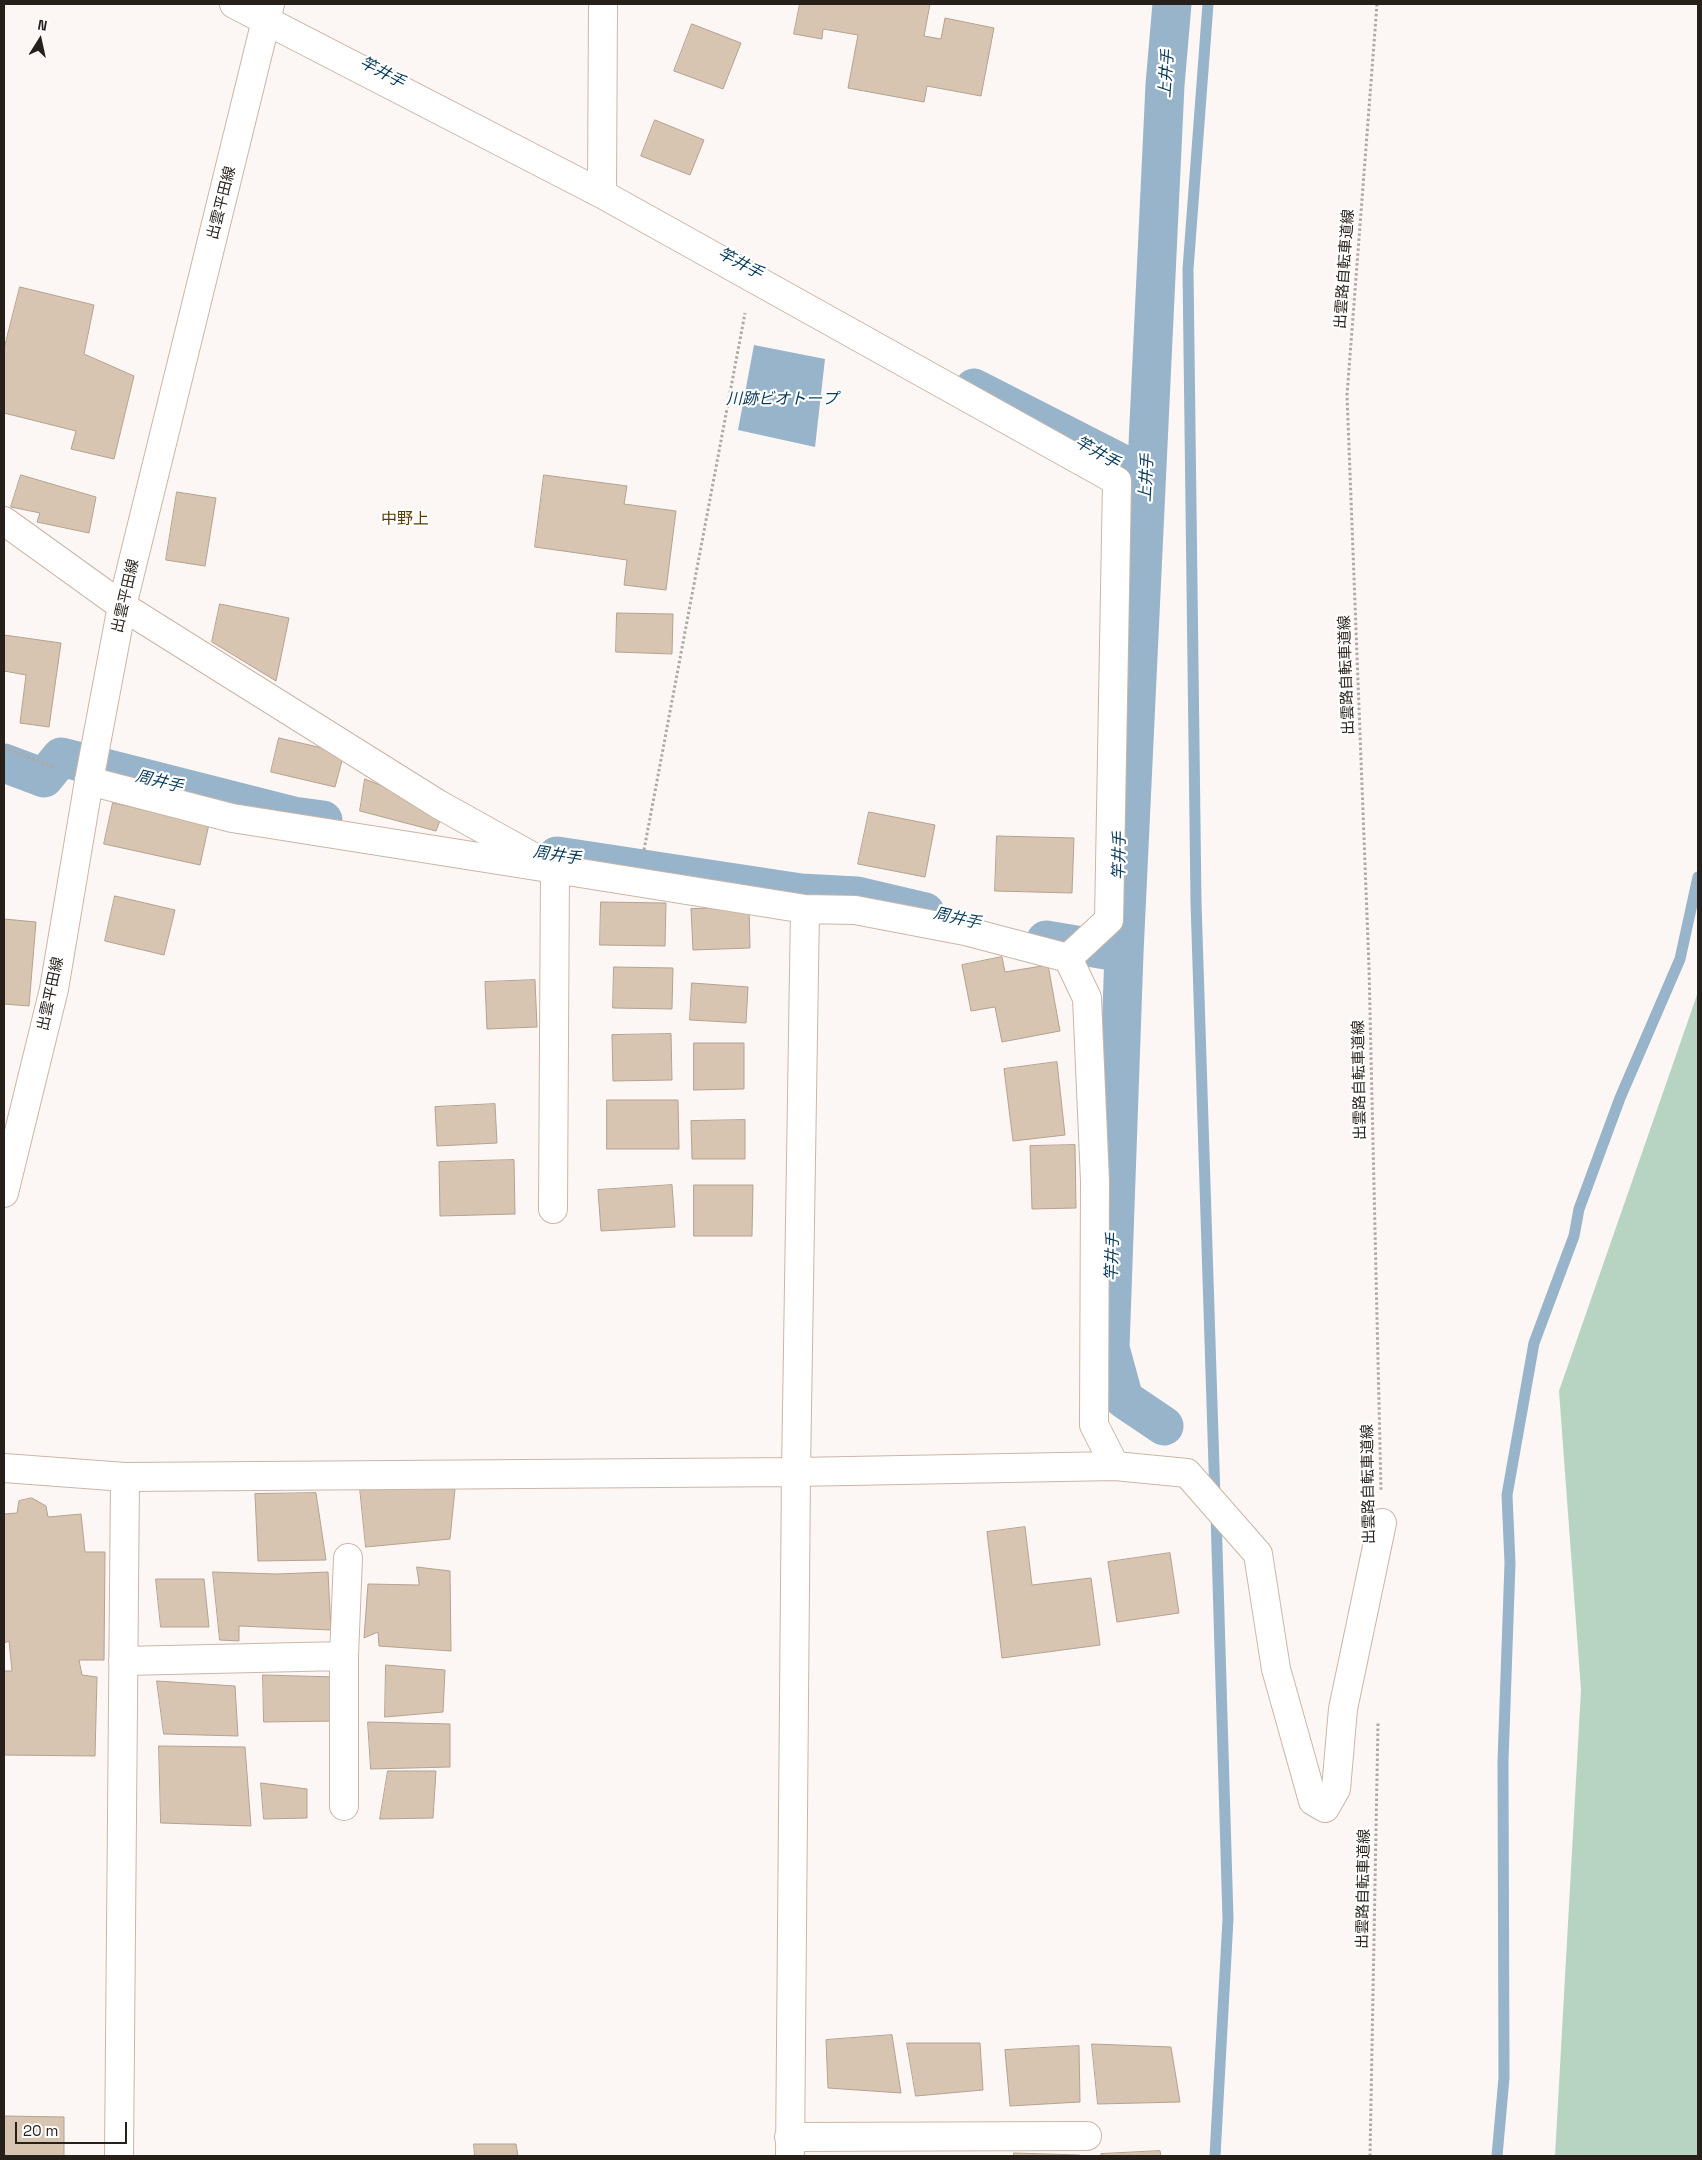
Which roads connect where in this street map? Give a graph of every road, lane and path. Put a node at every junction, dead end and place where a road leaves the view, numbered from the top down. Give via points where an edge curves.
1 (234, 4) edge
2 (603, 4) edge
3 (1377, 4) edge
4 (268, 12) edge
5 (602, 194) junction
6 (752, 278) junction
7 (4, 520) edge
8 (122, 606) junction
9 (4, 748) edge
10 (89, 780) junction
11 (555, 869) junction
12 (638, 882) junction
13 (805, 909) junction
14 (1068, 958) junction
15 (4, 1193) edge
16 (552, 1209) dead end
17 (1115, 1466) junction
18 (4, 1468) edge
19 (796, 1472) junction
20 (125, 1477) junction
21 (1382, 1522) joint
22 (348, 1558) dead end
23 (344, 1656) junction
24 (123, 1661) junction
25 (1378, 1720) dead end
26 (344, 1806) dead end
27 (1087, 2136) dead end
28 (789, 2147) edge
29 (120, 2156) edge
30 (1370, 2156) edge

1 - 4 street
2 - 5 street
3 - 21 path, 出雲路自転車道線 via 1347,395 1369,968
4 - 5 street
4 - 8 street, 出雲平田線
5 - 6 street
6 - 12 path
6 - 14 street via 1117,481 1110,920
7 - 8 street
8 - 10 street, 出雲平田線
8 - 11 street via 438,804
9 - 10 path
10 - 11 street via 232,818
10 - 15 street, 出雲平田線 via 54,989
11 - 12 street
11 - 16 street
12 - 13 street
13 - 14 street via 855,910 938,925
13 - 19 street
14 - 17 street via 1087,998 1094,1181 1094,1425
17 - 19 street
17 - 21 street via 1186,1473 1258,1554 1276,1669 1313,1800 1325,1808 1336,1789 1343,1709
18 - 20 street
19 - 20 street
19 - 28 street
20 - 24 street
22 - 23 street
23 - 24 street
23 - 26 street
24 - 29 street
25 - 30 path, 出雲路自転車道線
27 - 28 street

